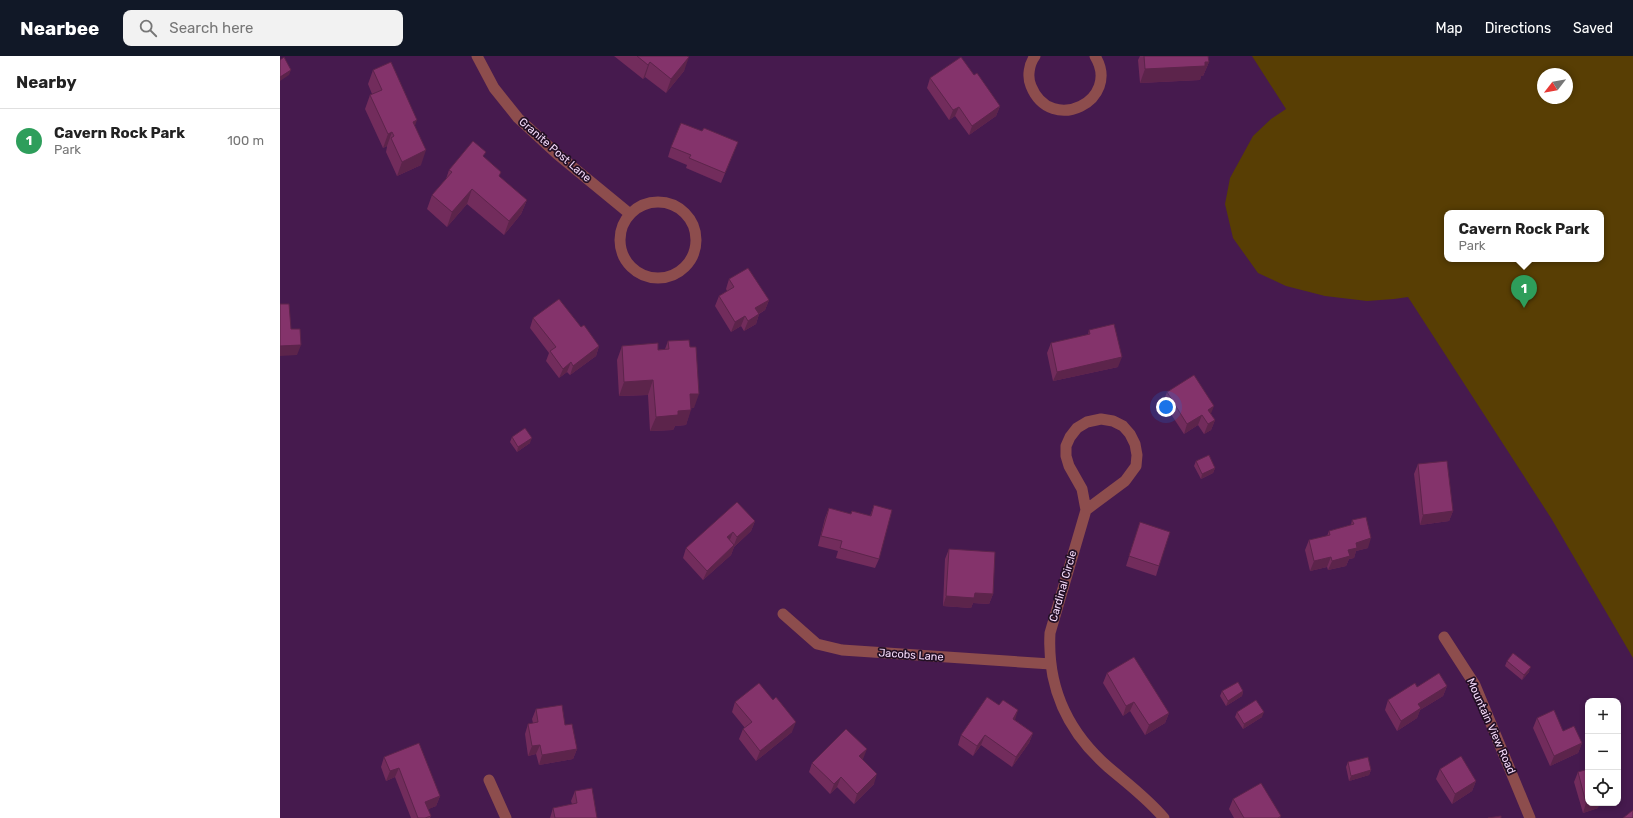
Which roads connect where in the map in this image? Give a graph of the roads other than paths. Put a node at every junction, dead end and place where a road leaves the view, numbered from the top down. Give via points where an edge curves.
1 (477, 56) edge
2 (1095, 56) edge
3 (1032, 57) edge
4 (630, 214) junction
5 (1086, 510) junction
6 (783, 614) dead end
7 (1444, 638) dead end
8 (1052, 664) junction
9 (489, 780) dead end
10 (506, 818) edge
11 (1164, 818) edge
12 (1530, 818) edge

1 - 4 street, Granite Post Lane via 494,88 518,118
2 - 3 street via 1101,73 1095,95 1086,104 1064,111 1042,102 1034,93 1029,70
4 - 4 street via 623,225 620,238 627,262 636,271 648,277 661,278 673,275 684,268 692,258 696,246 692,222 684,213 674,205 657,202 639,207
5 - 5 street, Cardinal Circle via 1125,481 1136,466 1135,444 1130,434 1123,426 1113,421 1101,419 1087,422 1077,428 1066,446 1069,466 1082,490
5 - 8 street, Cardinal Circle via 1050,633
6 - 8 street, Jacobs Lane via 817,644 842,650
7 - 12 street, Mountain View Road via 1475,685
8 - 11 street, Cardinal Circle via 1055,689 1074,731 1107,766 1149,800
9 - 10 street

